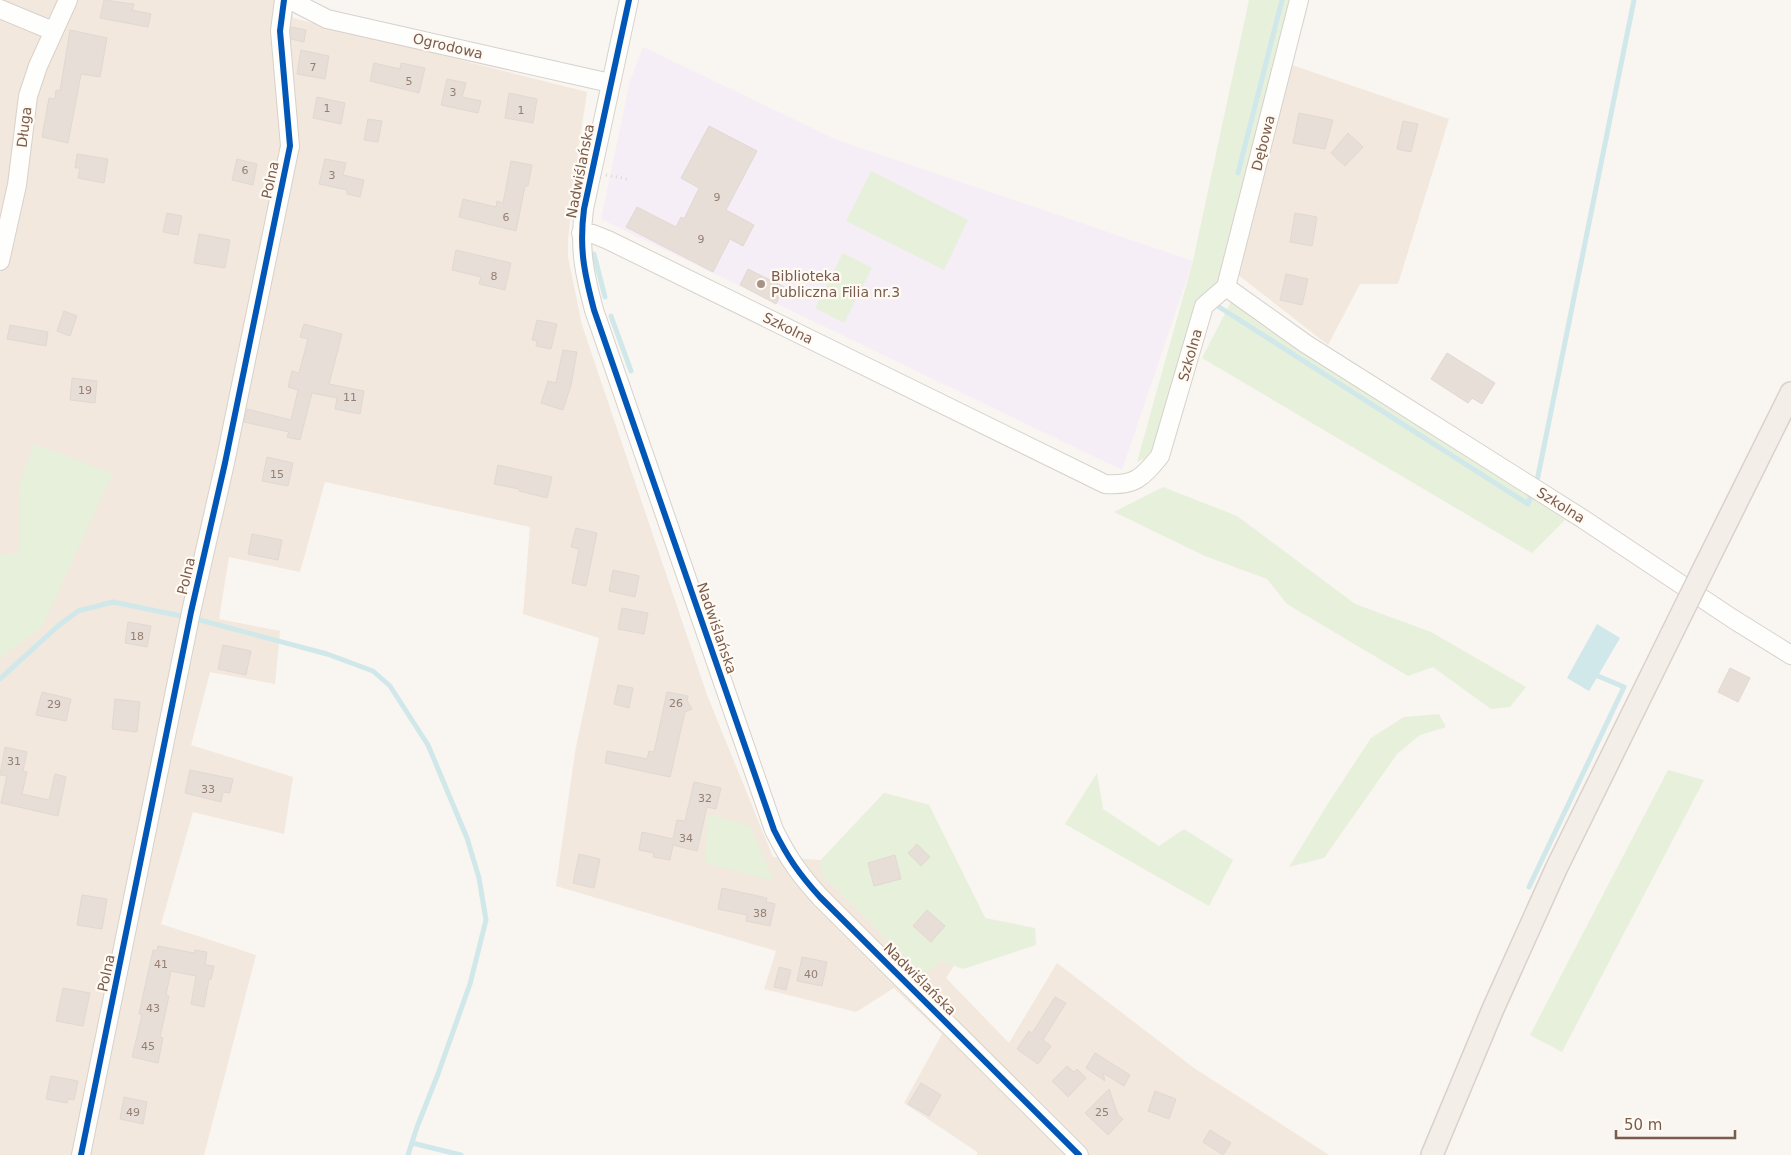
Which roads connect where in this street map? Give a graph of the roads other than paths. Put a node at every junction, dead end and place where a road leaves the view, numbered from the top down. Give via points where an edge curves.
1 (68, 0) edge
2 (284, 0) edge
3 (290, 0) edge
4 (629, 0) edge
5 (1299, 0) edge
6 (0, 9) edge
7 (53, 31) junction
8 (610, 83) junction
9 (581, 233) junction
10 (0, 261) edge
11 (1226, 287) junction
12 (1791, 393) edge
13 (1791, 655) edge
14 (81, 1155) edge
15 (1079, 1155) edge
16 (1432, 1155) edge

1 - 7 street, Długa
2 - 14 street, Polna via 280,31 290,146
3 - 8 street, Ogrodowa via 328,19
4 - 8 street, Nadwiślańska
5 - 11 street, Dębowa
6 - 7 street
7 - 10 street, Długa via 28,96 17,185
8 - 9 street, Nadwiślańska
9 - 11 street, Szkolna via 608,240 1105,484 1122,485 1136,480 1160,456 1204,306
9 - 15 street, Nadwiślańska via 584,272 594,310 766,808 786,855 820,897
11 - 13 street, Szkolna via 1306,344
12 - 16 main road, bridge via 1556,869

